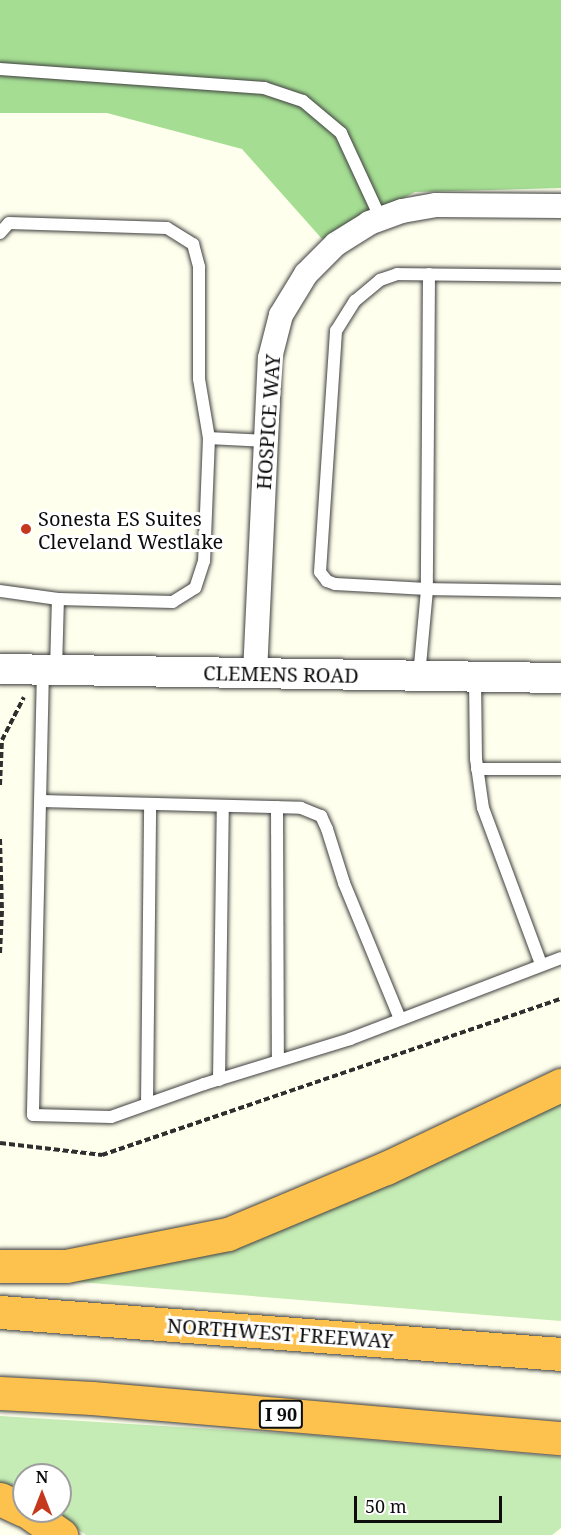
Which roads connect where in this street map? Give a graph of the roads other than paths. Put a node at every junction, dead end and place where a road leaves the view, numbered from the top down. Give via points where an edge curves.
1 (0, 69) edge
2 (561, 206) edge
3 (381, 219) junction
4 (0, 232) edge
5 (429, 274) junction
6 (561, 276) edge
7 (209, 438) junction
8 (266, 441) junction
9 (427, 589) junction
10 (0, 591) edge
11 (561, 591) edge
12 (58, 599) junction
13 (0, 669) edge
14 (50, 670) junction
15 (255, 673) junction
16 (418, 676) junction
17 (475, 676) junction
18 (561, 678) edge
19 (477, 769) junction
20 (561, 769) edge
21 (42, 801) junction
22 (150, 804) junction
23 (224, 806) junction
24 (277, 807) junction
25 (561, 958) edge
26 (541, 964) junction
27 (400, 1019) junction
28 (278, 1061) junction
29 (219, 1080) junction
30 (561, 1085) edge
31 (147, 1104) junction
32 (0, 1266) edge
33 (0, 1312) edge
34 (561, 1354) edge
35 (0, 1393) edge
36 (561, 1438) edge
37 (44, 1523) edge
38 (61, 1535) edge

1 - 3 lane via 264,88 303,101 341,133
2 - 3 street, HOSPICE WAY via 436,205
3 - 8 street, HOSPICE WAY via 336,244 306,274 280,315 270,358
4 - 7 lane via 9,223 167,228 193,244 199,267 199,379
5 - 6 lane
5 - 9 lane
5 - 9 lane via 397,274 380,279 355,301 336,331 320,572 335,584
7 - 8 lane
7 - 12 lane via 204,561 195,588 173,602
8 - 15 street, HOSPICE WAY
9 - 11 lane
9 - 16 lane
10 - 12 lane
12 - 14 lane
13 - 14 street, CLEMENS ROAD
14 - 15 street, CLEMENS ROAD
14 - 21 lane
15 - 16 street, CLEMENS ROAD
16 - 17 street, CLEMENS ROAD
17 - 18 street, CLEMENS ROAD
17 - 19 lane
19 - 20 lane
19 - 26 lane via 483,808
21 - 22 lane
21 - 31 lane via 33,1114 111,1117
22 - 23 lane
22 - 31 lane
23 - 24 lane
23 - 29 lane
24 - 27 lane via 301,808 321,816
24 - 28 lane
25 - 26 lane
26 - 27 lane
27 - 28 lane
28 - 29 lane
29 - 31 lane
30 - 32 highway via 386,1168 228,1234 66,1266
33 - 34 highway, NORTHWEST FREEWAY
35 - 36 highway, I 90
37 - 38 highway

